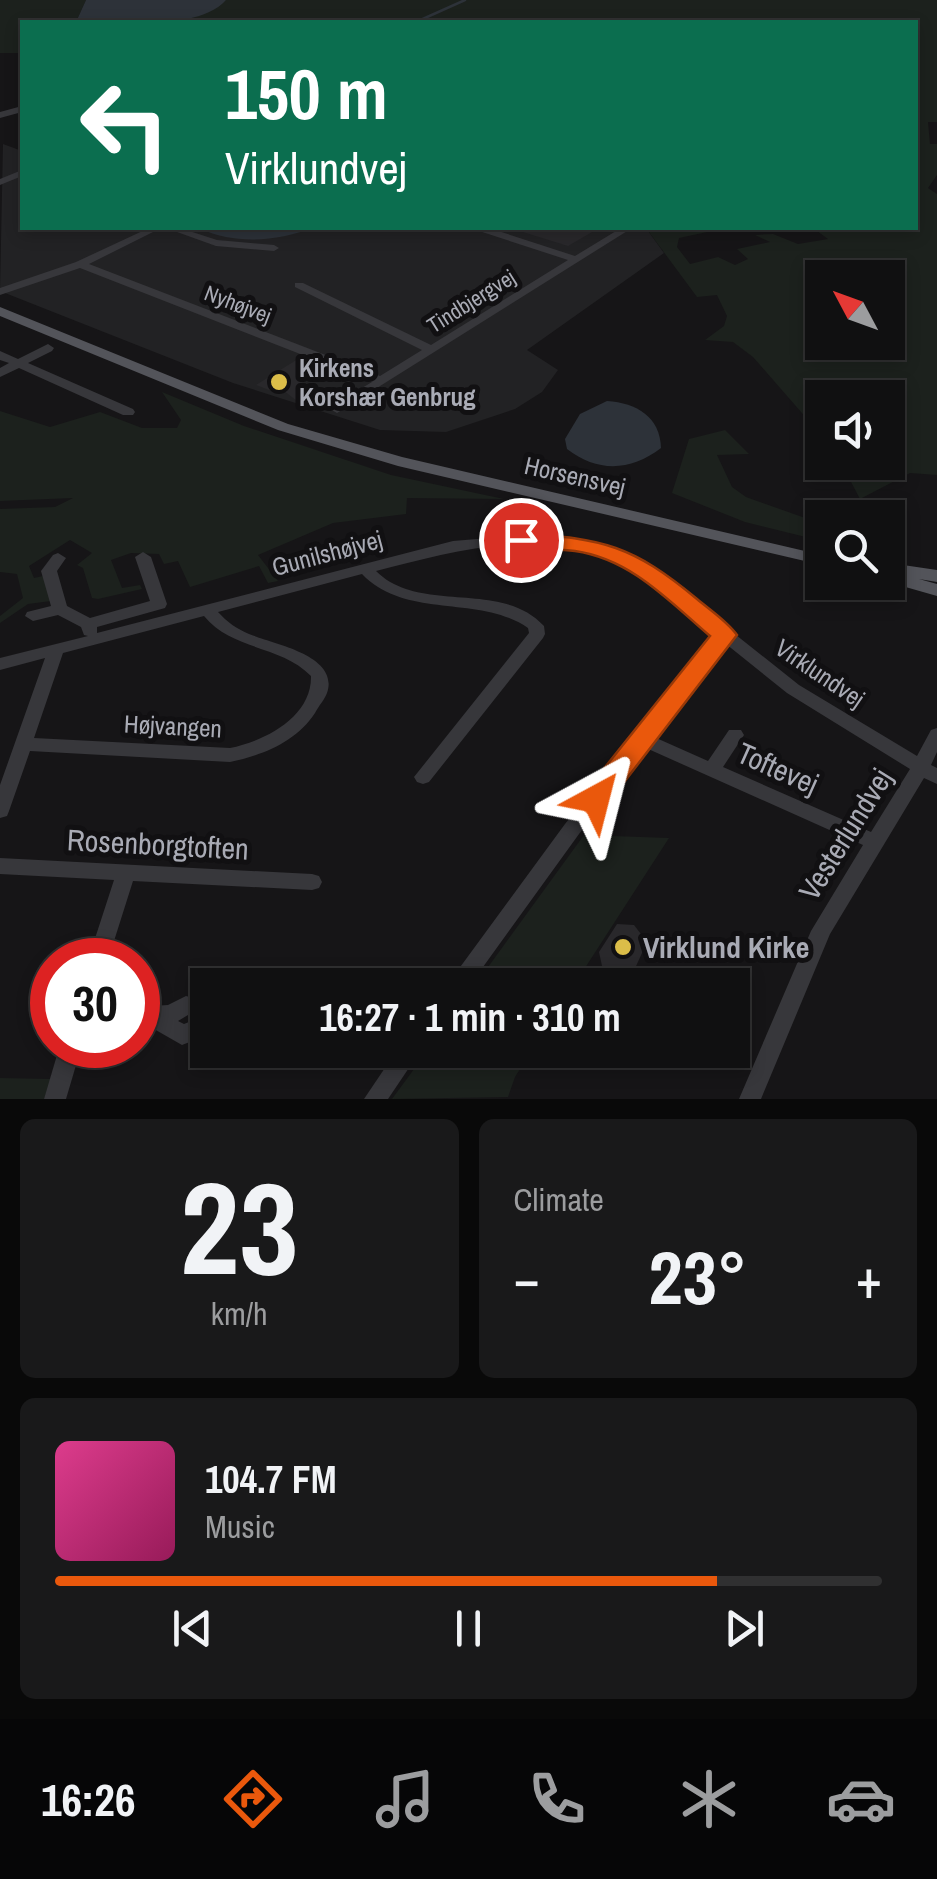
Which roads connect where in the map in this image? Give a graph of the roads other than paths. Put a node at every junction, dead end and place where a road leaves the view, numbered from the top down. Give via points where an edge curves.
1 (152, 230) edge
2 (178, 230) edge
3 (486, 230) edge
4 (623, 230) edge
5 (274, 248) dead end
6 (575, 260) junction
7 (80, 264) junction
8 (298, 285) dead end
9 (0, 302) edge
10 (48, 348) dead end
11 (431, 350) junction
12 (0, 355) edge
13 (22, 362) junction
14 (0, 373) edge
15 (381, 381) junction
16 (337, 409) dead end
17 (128, 412) dead end
18 (351, 446) junction
19 (578, 544) joint
20 (805, 556) edge
21 (143, 557) dead end
22 (58, 558) dead end
23 (365, 568) junction
24 (905, 574) edge
25 (937, 576) edge
26 (905, 578) edge
27 (937, 587) edge
28 (60, 609) junction
29 (207, 610) junction
30 (32, 616) dead end
31 (90, 632) junction
32 (724, 635) junction
33 (56, 649) junction
34 (0, 664) edge
35 (937, 734) edge
36 (736, 735) dead end
37 (643, 739) junction
38 (23, 744) junction
39 (713, 768) junction
40 (929, 772) edge
41 (423, 777) dead end
42 (0, 810) edge
43 (874, 842) junction
44 (0, 866) edge
45 (126, 872) junction
46 (312, 882) dead end
47 (105, 938) edge
48 (471, 968) edge
49 (65, 1068) edge
50 (397, 1068) edge
51 (56, 1099) edge
52 (375, 1099) edge
53 (750, 1099) edge

1 - 7 street
2 - 5 street via 241,248
3 - 6 street
4 - 6 street, Tindbjergvej
6 - 11 street, Tindbjergvej
7 - 9 street
7 - 15 street, Nyhøjvej
8 - 11 street
9 - 18 main road, Horsensvej
9 - 18 main road, Horsensvej via 21,320 283,427
10 - 13 street
11 - 15 street, Tindbjergvej
12 - 13 street
13 - 14 street
13 - 17 street
15 - 16 street, Tindbjergvej
18 - 20 main road, Horsensvej
19 - 23 street, Gunilshøjvej via 485,541
19 - 32 street, Virklundvej via 627,558
21 - 31 street, Gunilshøjvej via 159,604
22 - 28 street via 49,571
23 - 29 street, Gunilshøjvej
23 - 41 street via 392,591 518,614 536,626 537,634
24 - 25 main road
26 - 27 main road
28 - 30 street
28 - 31 street
29 - 31 street, Gunilshøjvej
29 - 38 street, Højvangen via 234,636 316,667 323,678 321,696 294,728 230,755
31 - 33 street, Gunilshøjvej
32 - 37 street
32 - 40 street, Virklundvej via 794,689
33 - 34 street, Gunilshøjvej
33 - 38 street
35 - 40 street, Vesterlundvej
36 - 39 street, Toftevej
37 - 39 street, Toftevej
37 - 48 street
38 - 42 street
39 - 43 street, Toftevej
40 - 43 street, Vesterlundvej
43 - 53 street, Vesterlundvej via 820,931
44 - 45 street, Rosenborgtoften
45 - 46 street, Rosenborgtoften
45 - 47 street
49 - 51 street
50 - 52 street

